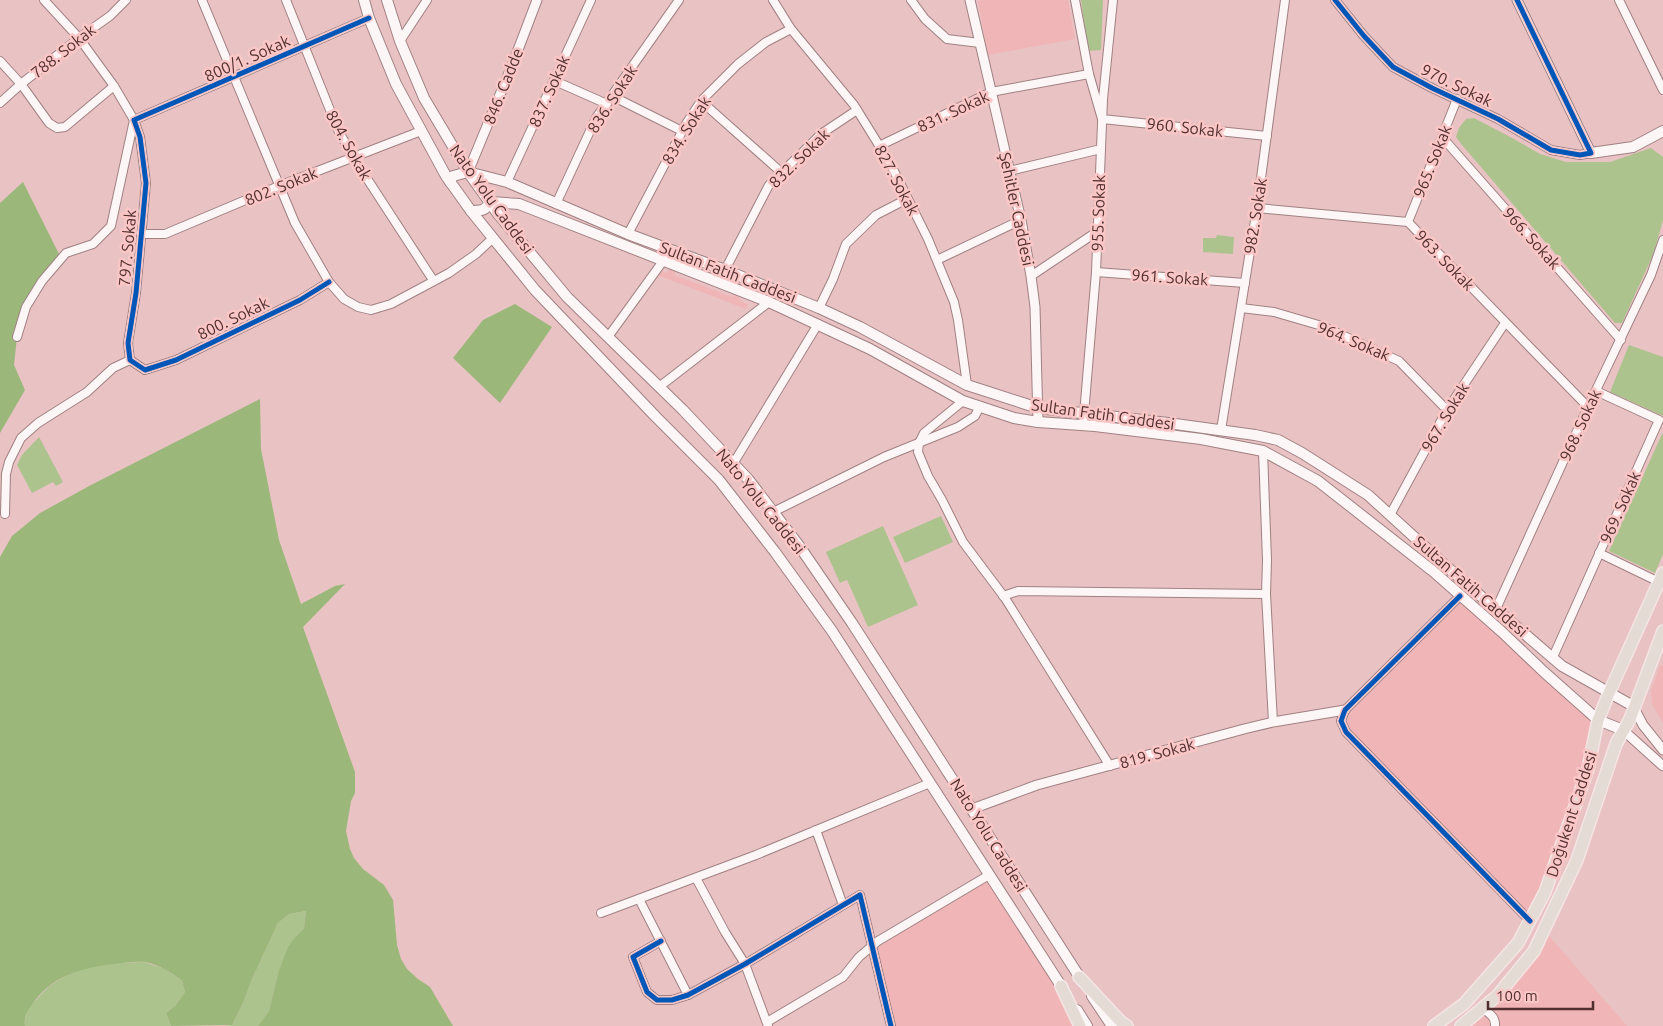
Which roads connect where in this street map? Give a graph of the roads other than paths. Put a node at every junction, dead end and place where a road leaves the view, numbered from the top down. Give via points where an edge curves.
1 (44, 0) edge
2 (126, 0) edge
3 (202, 0) edge
4 (286, 0) edge
5 (364, 0) edge
6 (387, 0) edge
7 (427, 0) edge
8 (591, 0) edge
9 (679, 0) edge
10 (773, 0) edge
11 (911, 0) edge
12 (970, 0) edge
13 (1075, 0) edge
14 (1113, 0) edge
15 (1285, 0) edge
16 (1335, 0) edge
17 (1517, 0) edge
18 (1619, 0) edge
19 (533, 1) edge
20 (369, 18) junction
21 (792, 28) junction
22 (79, 38) junction
23 (400, 41) junction
24 (980, 43) junction
25 (304, 47) junction
26 (0, 61) edge
27 (1089, 74) junction
28 (235, 78) junction
29 (555, 81) junction
30 (21, 84) junction
31 (1662, 84) edge
32 (114, 86) junction
33 (991, 92) junction
34 (612, 96) junction
35 (1457, 99) junction
36 (701, 101) junction
37 (0, 103) edge
38 (607, 104) junction
39 (857, 110) junction
40 (1102, 119) junction
41 (134, 120) junction
42 (421, 131) junction
43 (682, 131) junction
44 (1663, 131) edge
45 (1267, 136) junction
46 (1442, 137) junction
47 (879, 146) junction
48 (1101, 149) junction
49 (1590, 153) junction
50 (353, 157) junction
51 (1010, 171) junction
52 (468, 172) junction
53 (782, 173) junction
54 (450, 182) junction
55 (507, 182) junction
56 (279, 186) junction
57 (907, 199) junction
58 (490, 202) junction
59 (556, 204) junction
60 (1257, 208) junction
61 (471, 211) junction
62 (1021, 220) junction
63 (1408, 222) junction
64 (1098, 231) junction
65 (141, 234) junction
66 (628, 234) junction
67 (493, 238) junction
68 (1663, 240) edge
69 (671, 250) junction
70 (936, 260) junction
71 (662, 261) junction
72 (725, 270) junction
73 (1096, 272) junction
74 (1031, 276) junction
75 (433, 280) junction
76 (329, 282) junction
77 (1245, 283) junction
78 (769, 302) junction
79 (819, 308) junction
80 (1241, 308) junction
81 (1505, 323) junction
82 (818, 324) junction
83 (17, 337) dead end
84 (608, 337) junction
85 (1621, 340) junction
86 (130, 360) junction
87 (967, 386) junction
88 (659, 387) junction
89 (1596, 391) junction
90 (964, 401) junction
91 (980, 406) junction
92 (1588, 407) junction
93 (1038, 408) junction
94 (1447, 410) junction
95 (1085, 413) junction
96 (1038, 422) junction
97 (1083, 426) junction
98 (1221, 430) junction
99 (919, 443) junction
100 (1263, 451) junction
101 (733, 464) junction
102 (773, 512) junction
103 (5, 514) dead end
104 (1390, 515) junction
105 (1599, 553) junction
106 (1661, 577) edge
107 (1266, 594) junction
108 (1003, 596) junction
109 (1460, 596) junction
110 (1496, 609) junction
111 (1663, 631) edge
112 (1552, 658) junction
113 (1609, 693) junction
114 (1633, 706) junction
115 (1345, 710) junction
116 (1598, 720) junction
117 (1273, 722) junction
118 (1623, 730) junction
119 (1663, 750) edge
120 (1110, 766) junction
121 (1663, 766) edge
122 (930, 783) junction
123 (972, 809) junction
124 (816, 830) junction
125 (989, 875) junction
126 (696, 878) junction
127 (639, 899) junction
128 (843, 905) junction
129 (601, 913) dead end
130 (1530, 921) junction
131 (661, 941) junction
132 (872, 945) junction
133 (745, 964) junction
134 (1079, 977) junction
135 (1061, 986) junction
136 (688, 994) junction
137 (1482, 1009) junction
138 (768, 1024) edge
139 (1495, 1024) edge
140 (1464, 1025) edge
141 (891, 1026) edge
142 (1080, 1026) edge
143 (1087, 1026) edge
144 (1112, 1026) edge
145 (1127, 1026) edge
146 (1434, 1026) edge
147 (1504, 1026) edge

1 - 22 street, 797. Sokak
2 - 22 street, 788. Sokak
3 - 28 street
4 - 25 street, 804. Sokak
5 - 20 main road, Nato Yolu Caddesi
6 - 23 main road, Nato Yolu Caddesi
7 - 23 street
8 - 29 street, 837. Sokak
9 - 34 street, 836. Sokak
10 - 21 street, 827. Sokak
11 - 24 street via 925,19 947,39
12 - 24 street, Şehitler Caddesi
13 - 27 street
14 - 40 street, 955. Sokak
15 - 45 street, 982. Sokak
16 - 35 street, 970. Sokak via 1393,67
17 - 49 street
18 - 31 street
19 - 52 street, 846. Cadde
20 - 25 street, 800/1. Sokak
20 - 42 main road, Nato Yolu Caddesi via 396,84
21 - 36 street, 834. Sokak via 766,42 738,64
21 - 39 street, 827. Sokak
22 - 30 street, 788. Sokak
22 - 32 street, 797. Sokak
23 - 52 main road, Nato Yolu Caddesi via 424,98
24 - 33 street, Şehitler Caddesi
25 - 28 street, 800/1. Sokak
25 - 50 street, 804. Sokak via 338,130
26 - 30 street
27 - 33 street, 831. Sokak
27 - 40 street
28 - 41 street, 800/1. Sokak
28 - 56 street
29 - 38 street
29 - 55 street, 837. Sokak
30 - 32 street via 49,123 60,128
30 - 37 street, 788. Sokak
32 - 41 street, 797. Sokak
33 - 47 street, 831. Sokak
33 - 51 street, Şehitler Caddesi
34 - 38 street, 836. Sokak
34 - 43 street
35 - 46 street, 965. Sokak
35 - 49 street, 970. Sokak via 1551,150 1580,155
36 - 43 street, 834. Sokak
36 - 53 street
38 - 59 street, 836. Sokak via 596,118
39 - 47 street, 827. Sokak
39 - 53 street, 832. Sokak via 821,134
40 - 45 street, 960. Sokak
40 - 48 street, 955. Sokak
41 - 65 street, 797. Sokak via 140,138 146,183
41 - 83 street via 111,226 93,244 66,253 46,275 26,307
42 - 50 street, 802. Sokak
42 - 54 main road, Nato Yolu Caddesi
43 - 66 street, 834. Sokak
44 - 49 main road, 970. Sokak via 1633,147
45 - 60 street, 982. Sokak
46 - 63 street, 965. Sokak
46 - 85 street, 966. Sokak
47 - 57 street, 827. Sokak
48 - 51 street
48 - 64 street, 955. Sokak
50 - 56 street, 802. Sokak
50 - 75 street, 804. Sokak
51 - 62 street, Şehitler Caddesi
52 - 54 main road via 453,176
52 - 55 main road, Sultan Fatih Caddesi
52 - 58 main road, Nato Yolu Caddesi
53 - 72 street, 832. Sokak via 769,185
54 - 61 main road, Nato Yolu Caddesi
55 - 59 main road, Sultan Fatih Caddesi
56 - 65 street, 802. Sokak via 165,234
56 - 76 street via 295,223
57 - 70 street, 827. Sokak
57 - 79 street via 876,215 846,244 834,279
58 - 61 main road, Sultan Fatih Caddesi via 488,208
58 - 71 main road, Sultan Fatih Caddesi via 519,204
58 - 84 main road, Nato Yolu Caddesi via 567,297
59 - 66 main road, Sultan Fatih Caddesi
60 - 63 street, 963. Sokak
60 - 77 street, 982. Sokak
61 - 67 main road, Nato Yolu Caddesi
62 - 70 street
62 - 74 street, Şehitler Caddesi
63 - 81 street, 963. Sokak
64 - 73 street, 955. Sokak
64 - 74 street
65 - 86 street, 797. Sokak via 128,343
66 - 69 main road, Sultan Fatih Caddesi
67 - 75 street via 449,273
67 - 122 main road, Nato Yolu Caddesi via 535,290 719,480 832,631
68 - 85 street, 968. Sokak
69 - 71 street
69 - 72 main road, Sultan Fatih Caddesi
70 - 87 street, 827. Sokak via 954,302
71 - 78 main road, Sultan Fatih Caddesi
71 - 84 street
72 - 79 main road, Sultan Fatih Caddesi
73 - 77 street, 961. Sokak
73 - 95 street, 955. Sokak
74 - 93 street, Şehitler Caddesi
75 - 76 street via 391,304 371,310 344,299
76 - 86 street, 800. Sokak via 300,300 176,360 145,370
77 - 80 street, 982. Sokak
78 - 82 main road, Sultan Fatih Caddesi
78 - 88 street
79 - 87 main road, Sultan Fatih Caddesi
80 - 94 street, 964. Sokak via 1274,312 1322,326 1399,361
80 - 98 street, 982. Sokak
81 - 92 street, 963. Sokak
81 - 94 street, 967. Sokak
82 - 90 main road, Sultan Fatih Caddesi
82 - 101 street
84 - 88 main road, Nato Yolu Caddesi
85 - 89 street, 968. Sokak
86 - 103 street via 113,368 87,392 38,423 21,438 6,474
87 - 93 main road, Sultan Fatih Caddesi
88 - 101 main road, Nato Yolu Caddesi
89 - 92 street, 968. Sokak
89 - 105 street, 969. Sokak via 1659,420
90 - 91 main road, Sultan Fatih Caddesi
90 - 99 street via 924,433
91 - 96 main road, Sultan Fatih Caddesi via 1014,418
91 - 99 street via 975,416 964,423
92 - 110 street, 968. Sokak
93 - 95 main road, Sultan Fatih Caddesi
93 - 96 street, Şehitler Caddesi
94 - 104 street, 967. Sokak
95 - 97 street, 955. Sokak
95 - 98 main road, Sultan Fatih Caddesi
96 - 97 main road, Sultan Fatih Caddesi
97 - 100 main road, Sultan Fatih Caddesi
98 - 104 main road, Sultan Fatih Caddesi via 1278,440 1302,452 1368,495
99 - 102 street
99 - 108 street via 918,452 928,476 963,542
100 - 107 street
100 - 109 main road, Sultan Fatih Caddesi via 1318,481
101 - 102 main road, Nato Yolu Caddesi
102 - 123 main road, Nato Yolu Caddesi via 852,623
104 - 110 main road, Sultan Fatih Caddesi
105 - 106 street
105 - 112 street, 969. Sokak
106 - 113 main road, Doğukent Caddesi
107 - 108 street via 1018,591
107 - 117 street
108 - 120 street
109 - 115 street
109 - 116 main road, Sultan Fatih Caddesi
110 - 112 main road, Sultan Fatih Caddesi
111 - 114 main road, Doğukent Caddesi
112 - 113 main road, Sultan Fatih Caddesi
113 - 114 main road, Sultan Fatih Caddesi
113 - 116 main road, Doğukent Caddesi
114 - 118 main road, Doğukent Caddesi
114 - 119 street
115 - 117 street, 819. Sokak
115 - 130 street via 1341,721 1346,732
116 - 118 main road, Sultan Fatih Caddesi
116 - 130 main road, Doğukent Caddesi via 1588,770 1545,892
117 - 120 street, 819. Sokak
118 - 121 street, Sultan Fatih Caddesi
118 - 137 main road, Doğukent Caddesi via 1577,860 1534,951 1498,995
120 - 123 street, 819. Sokak via 1037,785
122 - 124 street
122 - 125 main road, Nato Yolu Caddesi
123 - 134 main road, Nato Yolu Caddesi
124 - 126 street
124 - 128 street
125 - 132 street
125 - 135 main road, Nato Yolu Caddesi
126 - 127 street
126 - 133 street
127 - 129 street
127 - 131 street
128 - 132 street via 860,895
128 - 133 street
130 - 146 main road, Doğukent Caddesi via 1518,943 1490,976 1464,1004
131 - 136 street
131 - 136 street via 633,957 647,992 657,1000 672,1000
132 - 138 street via 843,977
132 - 141 street
133 - 136 street
133 - 138 street
134 - 144 main road, Nato Yolu Caddesi
134 - 145 main road
135 - 142 main road
135 - 143 main road, Nato Yolu Caddesi
137 - 139 street via 1492,1015
137 - 140 main road, Doğukent Caddesi
139 - 147 street

